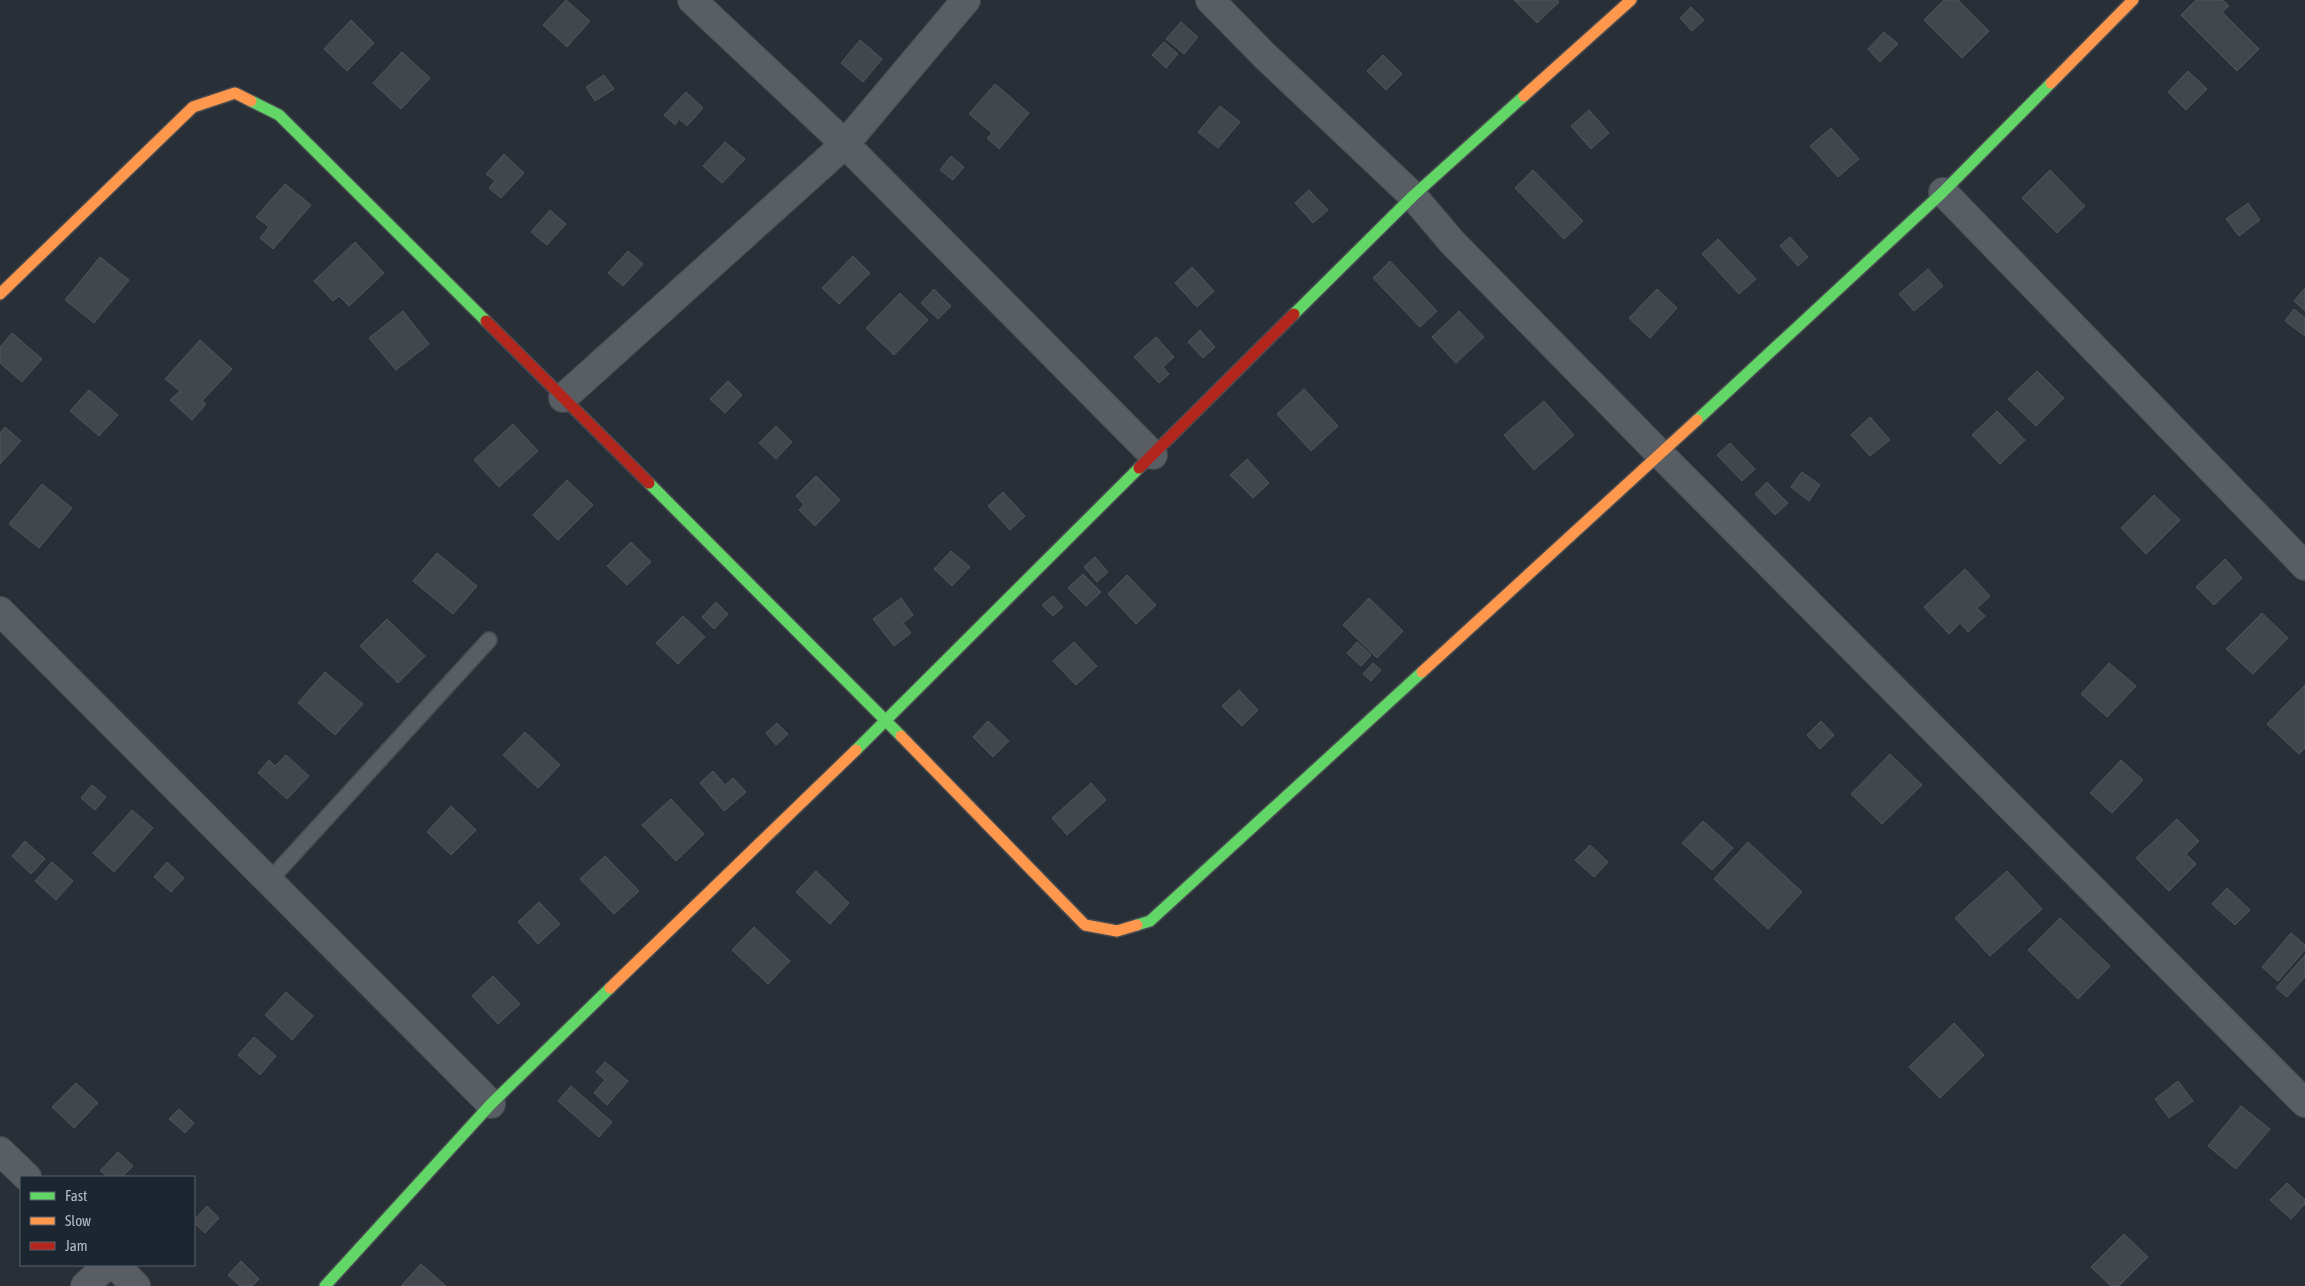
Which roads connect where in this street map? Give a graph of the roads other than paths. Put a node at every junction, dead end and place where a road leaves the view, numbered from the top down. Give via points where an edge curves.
1 (692, 0) edge
2 (966, 0) edge
3 (1210, 0) edge
4 (1631, 0) edge
5 (2133, 0) edge
6 (845, 144) junction
7 (1943, 192) junction
8 (1413, 196) junction
9 (0, 294) edge
10 (563, 398) junction
11 (1660, 454) junction
12 (1153, 455) junction
13 (2305, 566) edge
14 (0, 611) edge
15 (489, 640) dead end
16 (886, 720) junction
17 (268, 882) junction
18 (2305, 1103) edge
19 (491, 1104) junction
20 (0, 1151) edge
21 (26, 1176) edge
22 (106, 1266) edge
23 (115, 1266) edge
24 (85, 1286) edge
25 (136, 1286) edge
26 (325, 1286) edge

1 - 6 street
2 - 6 street
3 - 8 street
4 - 8 street
5 - 7 street
6 - 10 street
6 - 12 street
7 - 11 street
7 - 13 street
8 - 11 street via 1452,242
8 - 12 street
9 - 10 street via 192,107 235,93 279,115
10 - 16 street
11 - 16 street via 1150,921 1117,931 1085,925
11 - 18 street
12 - 16 street
14 - 17 street
15 - 17 lane
16 - 19 street
17 - 19 street
19 - 26 street
20 - 21 street
22 - 24 street
23 - 25 street

